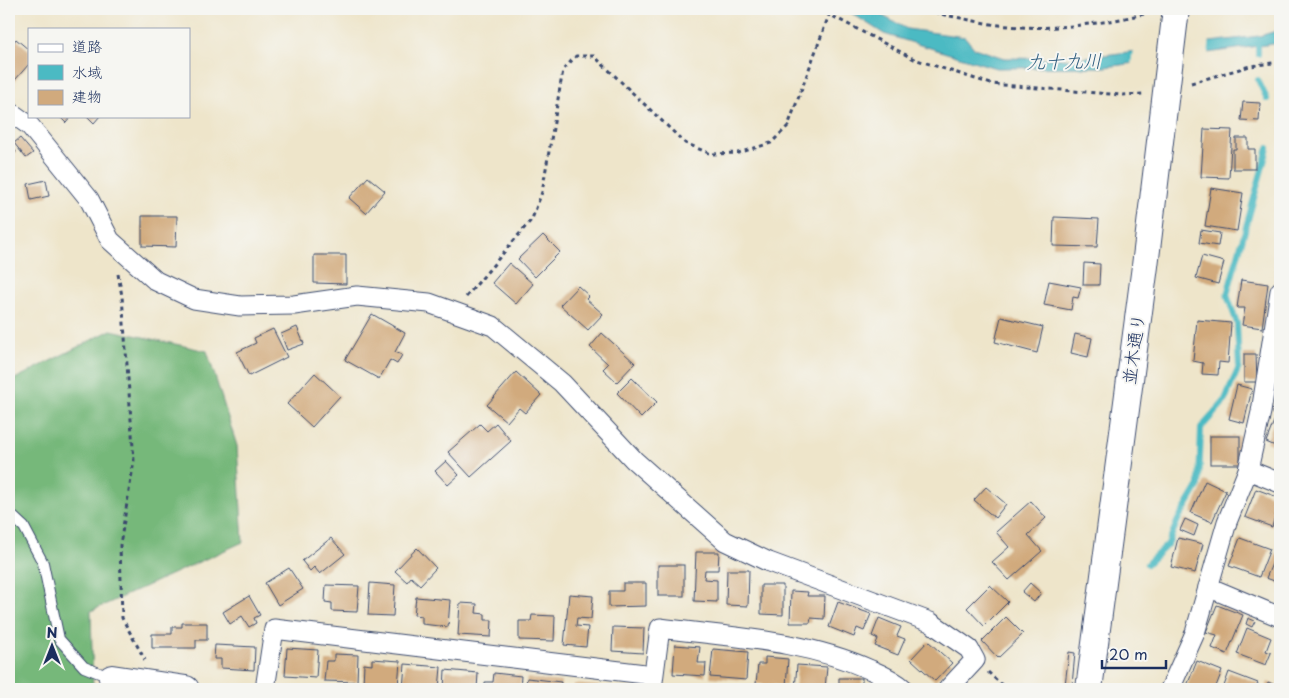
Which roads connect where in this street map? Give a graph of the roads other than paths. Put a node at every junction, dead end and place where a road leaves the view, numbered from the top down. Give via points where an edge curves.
1 (1175, 14) edge
2 (9, 111) edge
3 (1280, 291) edge
4 (1275, 354) edge
5 (1248, 470) junction
6 (1280, 483) edge
7 (9, 513) edge
8 (1208, 587) junction
9 (1280, 616) edge
10 (112, 678) joint
11 (653, 682) edge
12 (186, 689) edge
13 (266, 689) edge
14 (904, 689) edge
15 (948, 689) edge
16 (1090, 689) edge
17 (1170, 689) edge

1 - 16 street, 並木通り via 1180,80
2 - 15 street via 30,126 89,199 110,240 156,281 194,299 240,306 267,306 357,296 429,304 493,326 562,383 634,460 726,541 768,562 930,622 969,649 975,660
3 - 4 street
4 - 5 street
5 - 6 street
5 - 8 street via 1227,522
7 - 10 lane via 24,527 44,563 59,639 84,667
8 - 9 street
8 - 17 street via 1195,633
10 - 12 street
11 - 13 street via 274,630
11 - 14 street via 660,628 806,648 847,659 896,681

